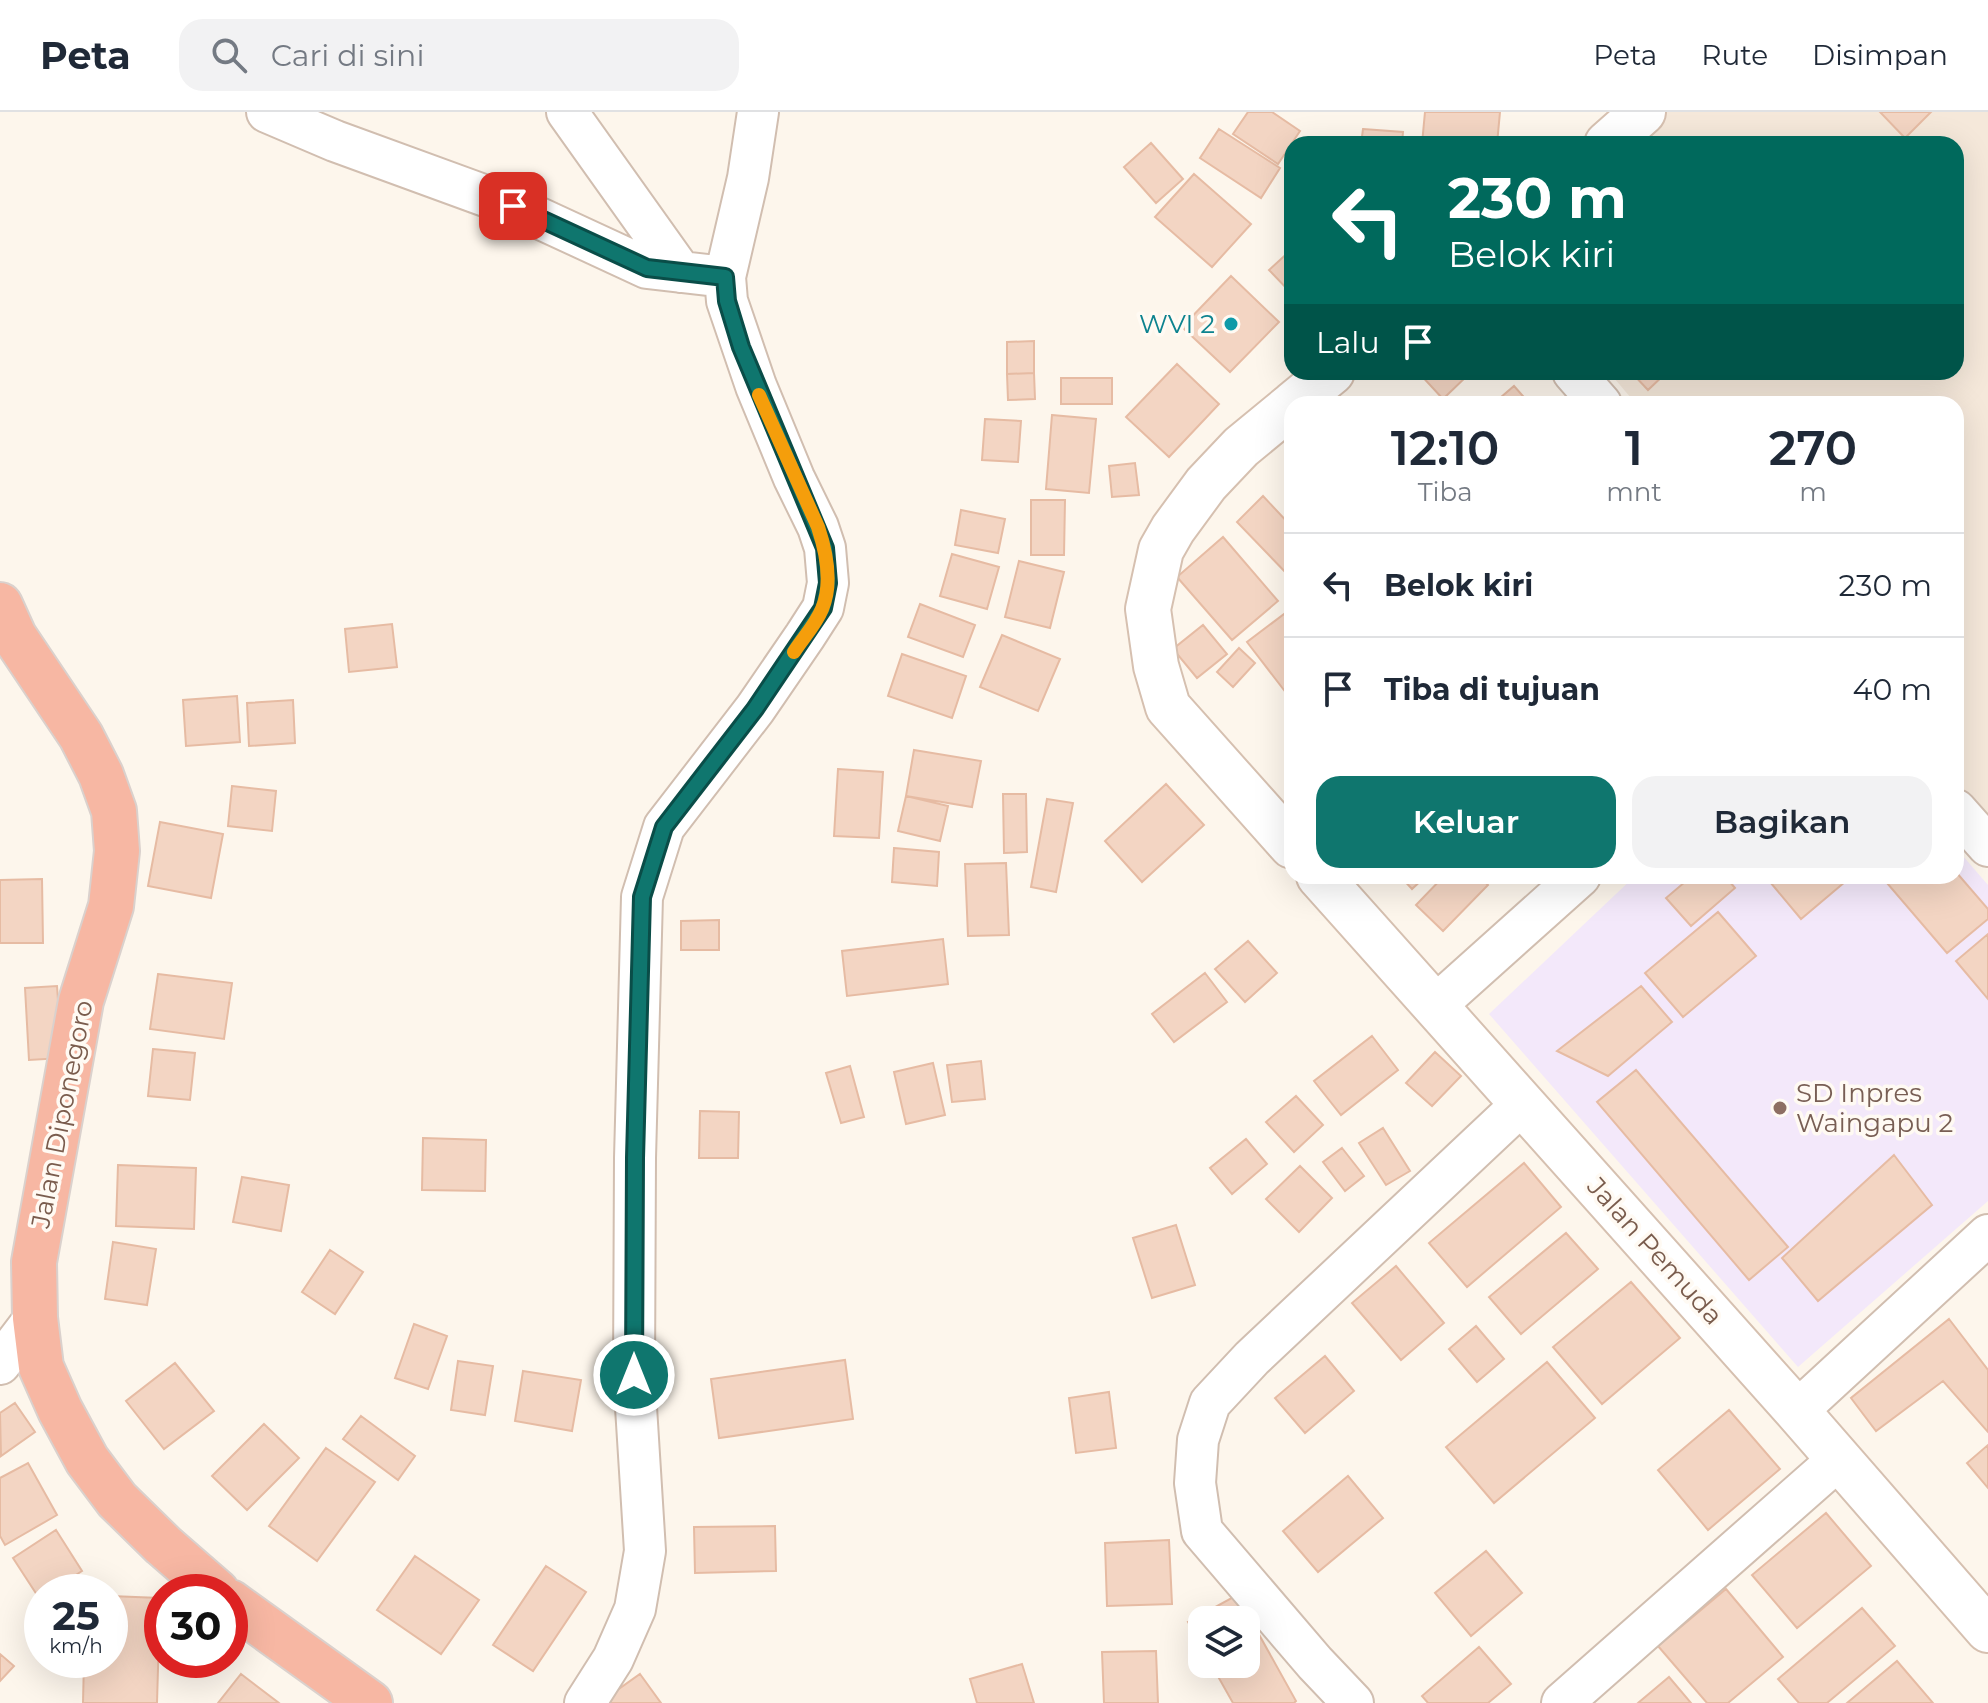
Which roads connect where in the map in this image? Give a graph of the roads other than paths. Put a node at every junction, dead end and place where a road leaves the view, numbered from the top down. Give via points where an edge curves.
1 (267, 112) edge
2 (567, 112) edge
3 (758, 112) edge
4 (1643, 112) edge
5 (1616, 136) edge
6 (681, 272) junction
7 (725, 277) junction
8 (1322, 380) edge
9 (1580, 380) edge
10 (1302, 396) edge
11 (1594, 396) edge
12 (1284, 411) edge
13 (0, 605) edge
14 (1964, 819) edge
15 (1284, 837) edge
16 (1988, 846) edge
17 (1326, 884) edge
18 (1571, 884) edge
19 (1435, 1006) junction
20 (1523, 1103) junction
21 (1988, 1235) edge
22 (35, 1318) junction
23 (0, 1364) edge
24 (1797, 1411) junction
25 (1839, 1459) junction
26 (196, 1574) edge
27 (248, 1615) edge
28 (1988, 1630) edge
29 (370, 1703) edge
30 (585, 1703) edge
31 (1353, 1703) edge
32 (1562, 1703) edge

1 - 6 street via 513,206 647,268
2 - 6 street
3 - 7 street
4 - 5 street
6 - 7 street
7 - 30 street via 741,347 818,527 828,583 823,608 805,636 664,827 642,897 634,1375 645,1551 635,1609 613,1659
8 - 10 street
9 - 11 street
12 - 15 street via 1206,484 1173,529 1161,550 1148,609 1168,707
13 - 22 highway, Jalan Diponegoro via 101,775 114,811 117,851 111,906 81,1001 34,1262
14 - 16 street
17 - 19 street, Jalan Pemuda
18 - 19 street
19 - 20 street, Jalan Pemuda
20 - 24 street, Jalan Pemuda
20 - 31 street via 1252,1358 1210,1403 1198,1440 1195,1483 1202,1531
21 - 24 street
22 - 23 street
22 - 26 highway, Jalan Diponegoro via 41,1367 87,1460 117,1500
24 - 25 street, Jalan Pemuda
25 - 28 street, Jalan Pemuda
25 - 32 street
27 - 29 highway

